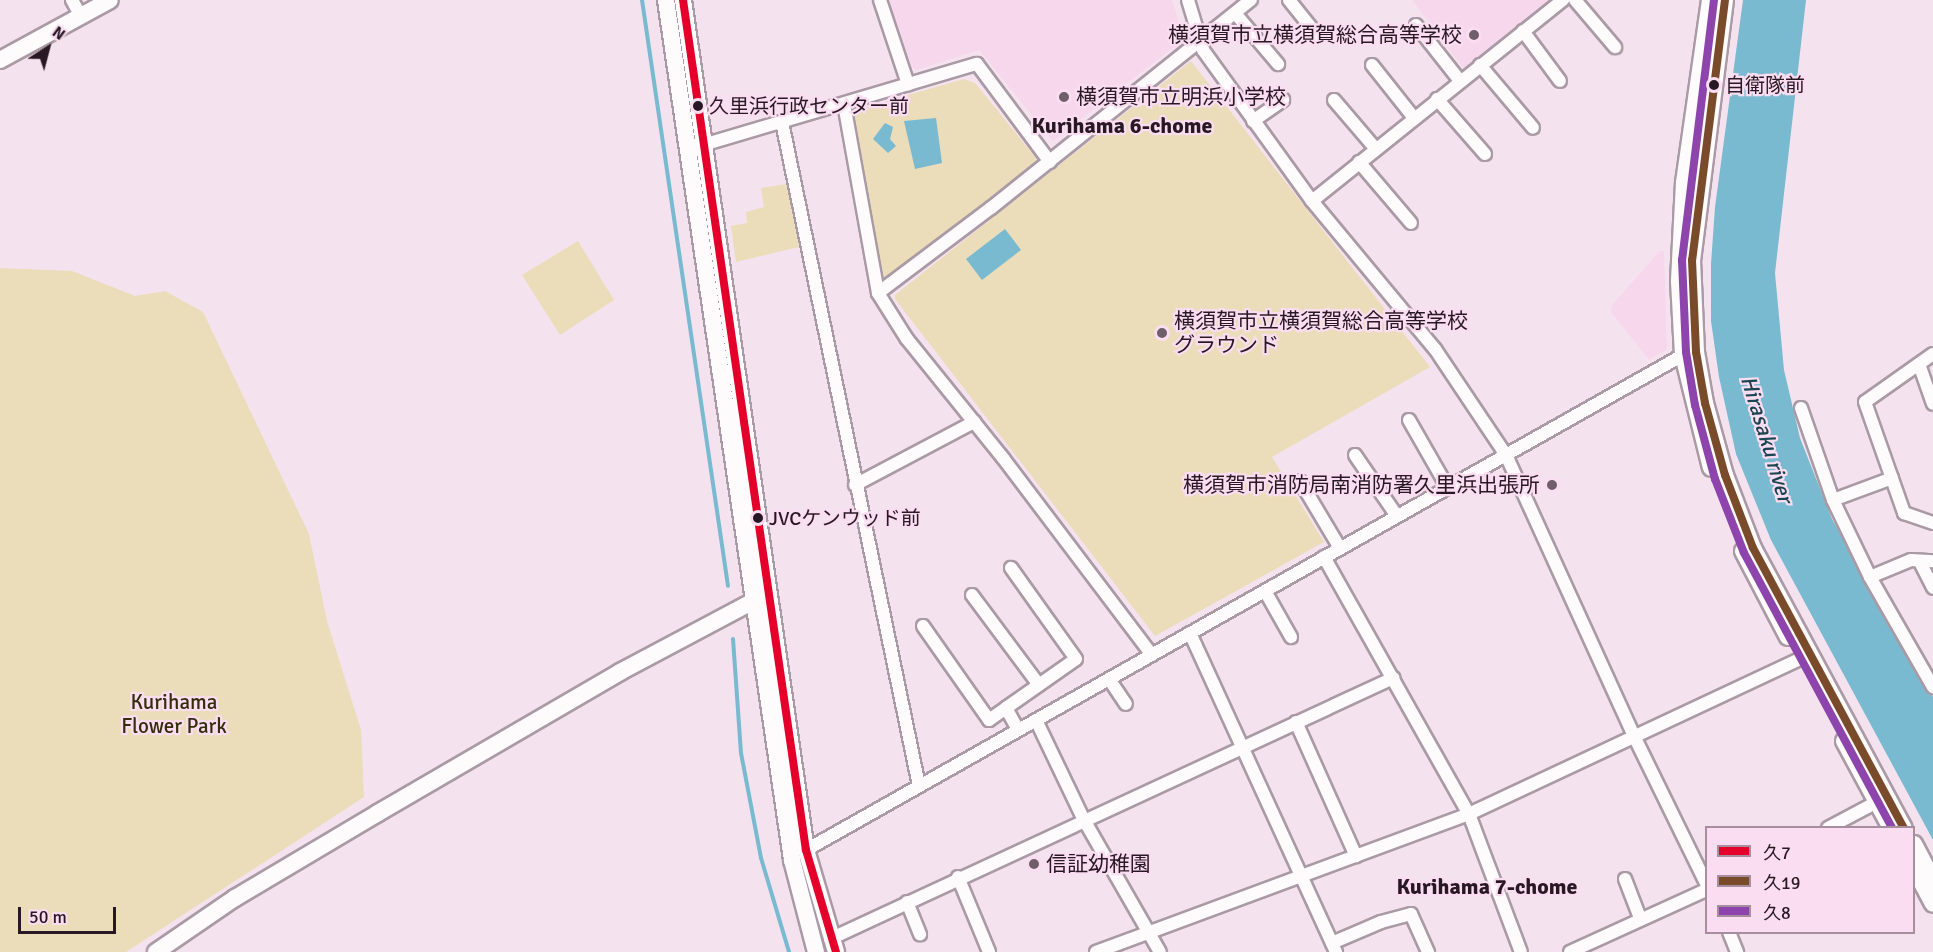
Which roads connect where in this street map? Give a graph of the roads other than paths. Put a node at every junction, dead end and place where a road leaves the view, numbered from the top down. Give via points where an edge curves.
1 (72, 0) edge
2 (110, 0) edge
3 (666, 0) edge
4 (683, 0) edge
5 (880, 0) edge
6 (1188, 0) edge
7 (1251, 0) edge
8 (1289, 0) edge
9 (1563, 0) edge
10 (1575, 0) edge
11 (1710, 0) edge
12 (1725, 0) edge
13 (1235, 13) junction
14 (81, 16) junction
15 (1416, 25) dead end
16 (1523, 31) junction
17 (1317, 35) dead end
18 (1201, 40) junction
19 (1615, 47) dead end
20 (0, 60) edge
21 (1278, 64) dead end
22 (1372, 65) dead end
23 (1480, 65) junction
24 (1460, 81) junction
25 (1560, 81) dead end
26 (908, 84) junction
27 (1437, 99) junction
28 (1283, 100) dead end
29 (1334, 100) dead end
30 (844, 104) junction
31 (1414, 117) junction
32 (1253, 121) junction
33 (782, 122) junction
34 (1533, 128) dead end
35 (696, 147) junction
36 (1375, 148) junction
37 (1485, 154) dead end
38 (1050, 162) junction
39 (1359, 162) junction
40 (1312, 201) junction
41 (1411, 223) dead end
42 (878, 293) junction
43 (1933, 354) edge
44 (1683, 355) junction
45 (1919, 364) junction
46 (1933, 404) edge
47 (1802, 408) dead end
48 (1409, 420) dead end
49 (974, 422) junction
50 (1355, 455) dead end
51 (1506, 455) junction
52 (1892, 478) junction
53 (1300, 481) dead end
54 (855, 485) junction
55 (1448, 488) junction
56 (1833, 500) junction
57 (1397, 516) junction
58 (1933, 523) edge
59 (1340, 548) junction
60 (1324, 557) junction
61 (1933, 561) edge
62 (1920, 562) junction
63 (1011, 568) dead end
64 (1870, 577) junction
65 (1933, 588) edge
66 (1265, 591) junction
67 (972, 595) dead end
68 (761, 597) junction
69 (923, 626) dead end
70 (1190, 633) junction
71 (1291, 637) dead end
72 (1152, 654) junction
73 (1805, 656) junction
74 (1394, 678) junction
75 (1109, 679) junction
76 (1040, 686) junction
77 (1933, 686) edge
78 (1126, 704) dead end
79 (1006, 708) junction
80 (1036, 720) junction
81 (1296, 722) junction
82 (1018, 730) junction
83 (1634, 736) junction
84 (1242, 747) junction
85 (919, 786) junction
86 (1877, 802) junction
87 (1469, 814) junction
88 (1084, 820) junction
89 (1832, 826) edge
90 (1890, 826) edge
91 (1903, 826) edge
92 (1915, 846) edge
93 (806, 850) junction
94 (1356, 856) junction
95 (1915, 870) edge
96 (1299, 874) junction
97 (958, 877) junction
98 (1625, 879) dead end
99 (1705, 879) edge
100 (1933, 880) edge
101 (1705, 891) edge
102 (907, 902) junction
103 (1933, 904) edge
104 (1640, 918) junction
105 (1149, 932) junction
106 (1729, 934) edge
107 (920, 935) dead end
108 (833, 946) edge
109 (1334, 947) edge
110 (156, 952) edge
111 (816, 952) edge
112 (989, 952) edge
113 (1096, 952) edge
114 (1160, 952) edge
115 (1428, 952) edge
116 (1521, 952) edge
117 (1570, 952) edge
118 (1737, 952) edge

1 - 14 street
2 - 14 street
3 - 35 street
4 - 35 street
5 - 26 street
6 - 18 street
7 - 13 street
8 - 17 street
9 - 16 street
10 - 19 street
11 - 44 street via 1684,182 1679,281
12 - 73 street via 1698,186 1692,260 1696,352 1714,438 1739,513
13 - 18 street
13 - 21 street
14 - 20 street
15 - 24 street
16 - 23 street
16 - 25 street
18 - 32 street via 1203,50
18 - 38 street
22 - 31 street
23 - 24 street
23 - 34 street
24 - 27 street
26 - 30 street
26 - 38 street via 977,64
27 - 31 street
27 - 37 street
28 - 32 street
29 - 36 street
30 - 33 street
30 - 42 street
31 - 36 street
32 - 40 street
33 - 35 street
33 - 54 street
35 - 68 street
36 - 39 street
38 - 42 street
39 - 40 street
39 - 41 street
40 - 51 street via 1435,349
42 - 49 street via 907,339
43 - 45 street
44 - 51 street
44 - 73 street via 1700,433 1725,508 1753,572
45 - 46 street
45 - 52 street via 1865,402
47 - 56 street
48 - 55 street
49 - 54 street
49 - 72 street
50 - 57 street
51 - 55 street
51 - 83 street
52 - 56 street
52 - 58 street via 1904,513
53 - 59 street
54 - 85 street
55 - 57 street
56 - 64 street
57 - 59 street
59 - 60 street
60 - 66 street
60 - 74 street
61 - 62 street
62 - 64 street via 1911,560
62 - 65 street
63 - 76 street via 1076,659
64 - 77 street
66 - 70 street
66 - 71 street
67 - 76 street
68 - 93 street
68 - 110 street via 600,684 378,813 235,898
68 - 111 street via 792,860
69 - 79 street via 989,720
70 - 72 street
70 - 84 street
72 - 75 street
73 - 83 street
73 - 86 street
73 - 91 street
74 - 81 street
74 - 87 street
75 - 78 street
75 - 80 street
76 - 79 street
79 - 82 street
80 - 82 street
80 - 88 street
81 - 84 street
81 - 94 street
82 - 85 street
83 - 87 street
83 - 99 street
84 - 88 street
84 - 96 street
85 - 93 street
86 - 89 street
86 - 90 street
87 - 94 street
87 - 116 street
88 - 97 street
88 - 105 street
92 - 100 street
93 - 108 street
94 - 96 street
95 - 103 street
96 - 105 street
96 - 109 street
97 - 102 street
97 - 112 street
98 - 104 street
101 - 104 street
102 - 107 street
102 - 108 street
104 - 117 street
105 - 113 street
105 - 114 street
106 - 118 street
109 - 115 street via 1411,914

